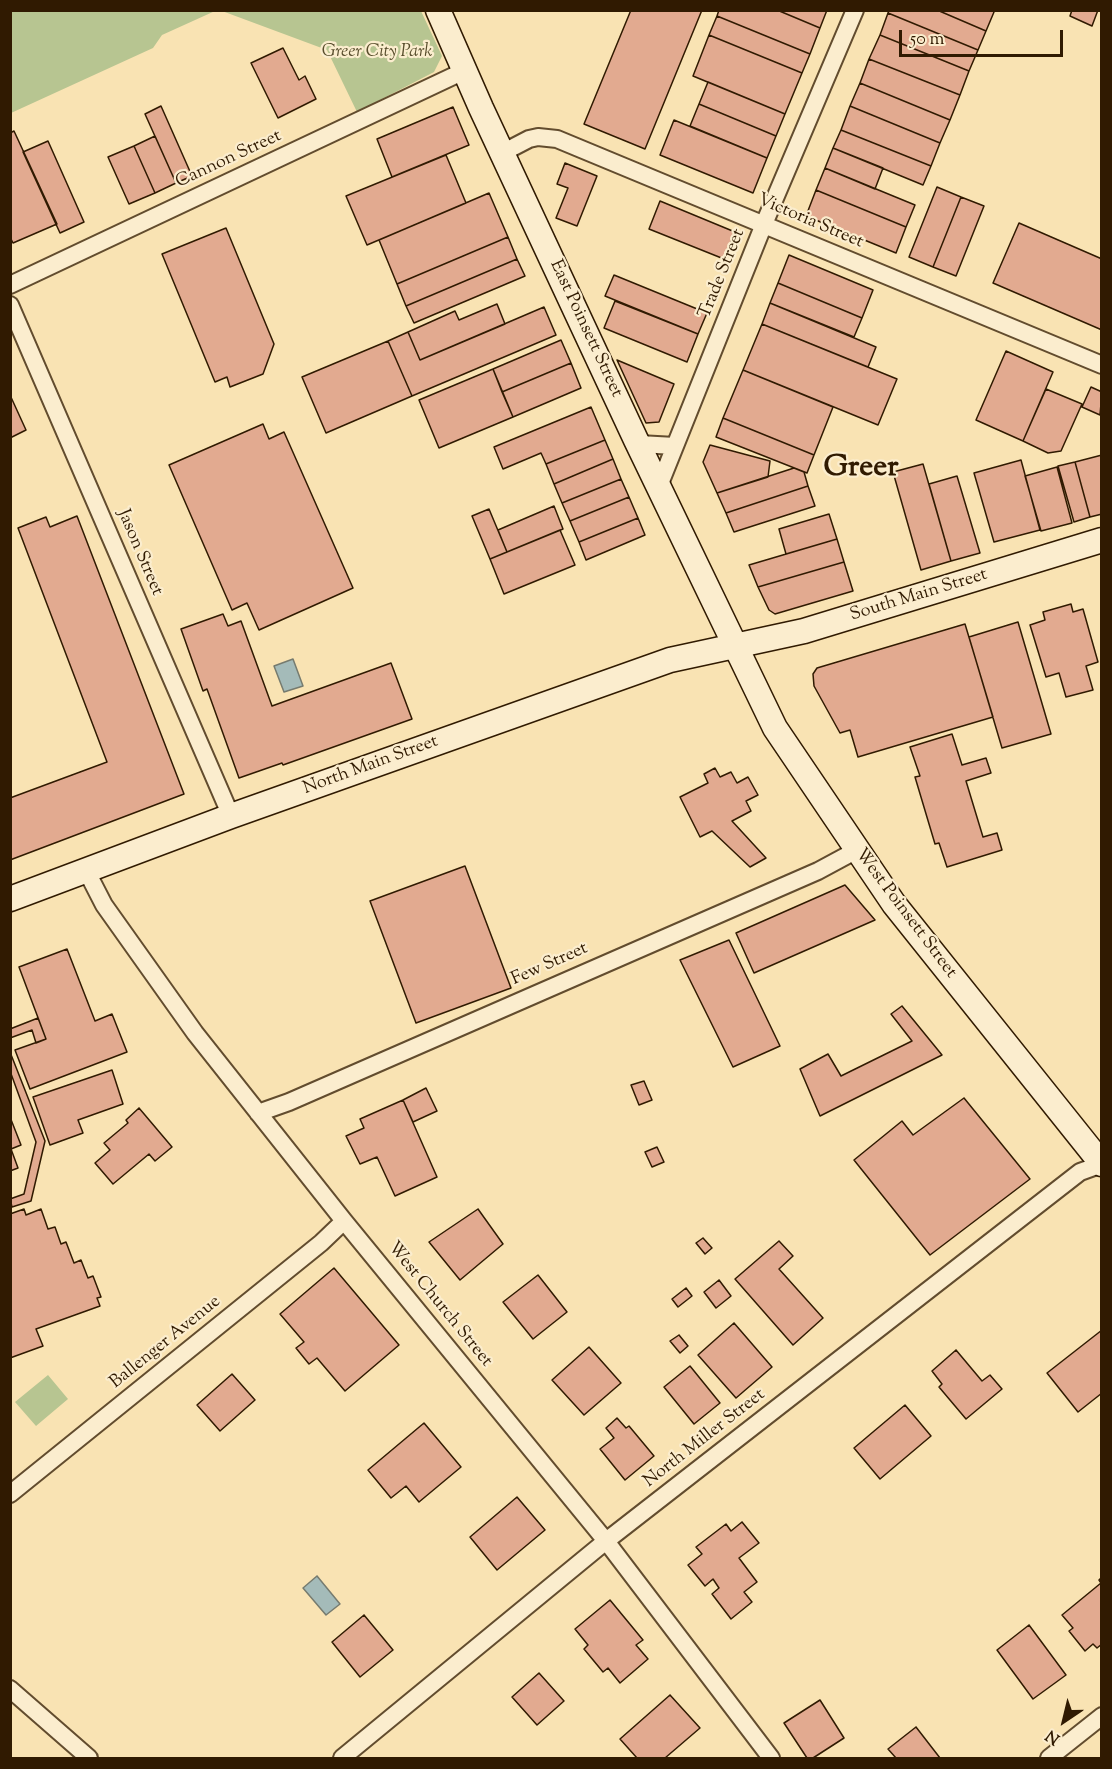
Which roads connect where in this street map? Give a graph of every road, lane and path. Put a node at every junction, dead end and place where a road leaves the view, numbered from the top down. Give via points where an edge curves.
1 (438, 10) edge
2 (855, 10) edge
3 (464, 71) junction
4 (502, 153) junction
5 (764, 224) junction
6 (10, 285) edge
7 (10, 305) edge
8 (1101, 365) edge
9 (639, 444) junction
10 (675, 446) junction
11 (659, 486) junction
12 (1101, 540) edge
13 (736, 646) junction
14 (231, 816) junction
15 (856, 850) junction
16 (86, 870) junction
17 (10, 899) edge
18 (258, 1113) junction
19 (1101, 1164) edge
20 (344, 1221) junction
21 (10, 1494) edge
22 (606, 1541) junction
23 (10, 1689) edge
24 (1101, 1716) edge
25 (88, 1758) edge
26 (342, 1758) edge
27 (771, 1758) edge
28 (1048, 1758) edge

1 - 3 main road, East Poinsett Street
2 - 5 street, Trade Street
3 - 4 main road, East Poinsett Street
3 - 6 street, Cannon Street
4 - 5 street, Victoria Street via 529,139 557,139
4 - 9 main road, East Poinsett Street
5 - 8 street, Victoria Street
5 - 10 street, Trade Street
7 - 14 street, Jason Street
9 - 10 street
9 - 11 main road, East Poinsett Street
10 - 11 street, Trade Street
11 - 13 main road, East Poinsett Street
12 - 13 main road, South Main Street via 804,631
13 - 14 main road, North Main Street via 670,660
13 - 15 main road, West Poinsett Street via 776,728
14 - 16 main road, North Main Street
15 - 18 street, Few Street via 818,870
15 - 19 main road, West Poinsett Street via 894,904
16 - 17 main road, North Main Street
16 - 18 street, West Church Street via 117,924
18 - 20 street, West Church Street
19 - 22 street, North Miller Street via 1080,1172
20 - 21 street, Ballenger Avenue
20 - 22 street, West Church Street
22 - 26 street, North Miller Street
22 - 27 street, West Church Street
23 - 25 street
24 - 28 street

